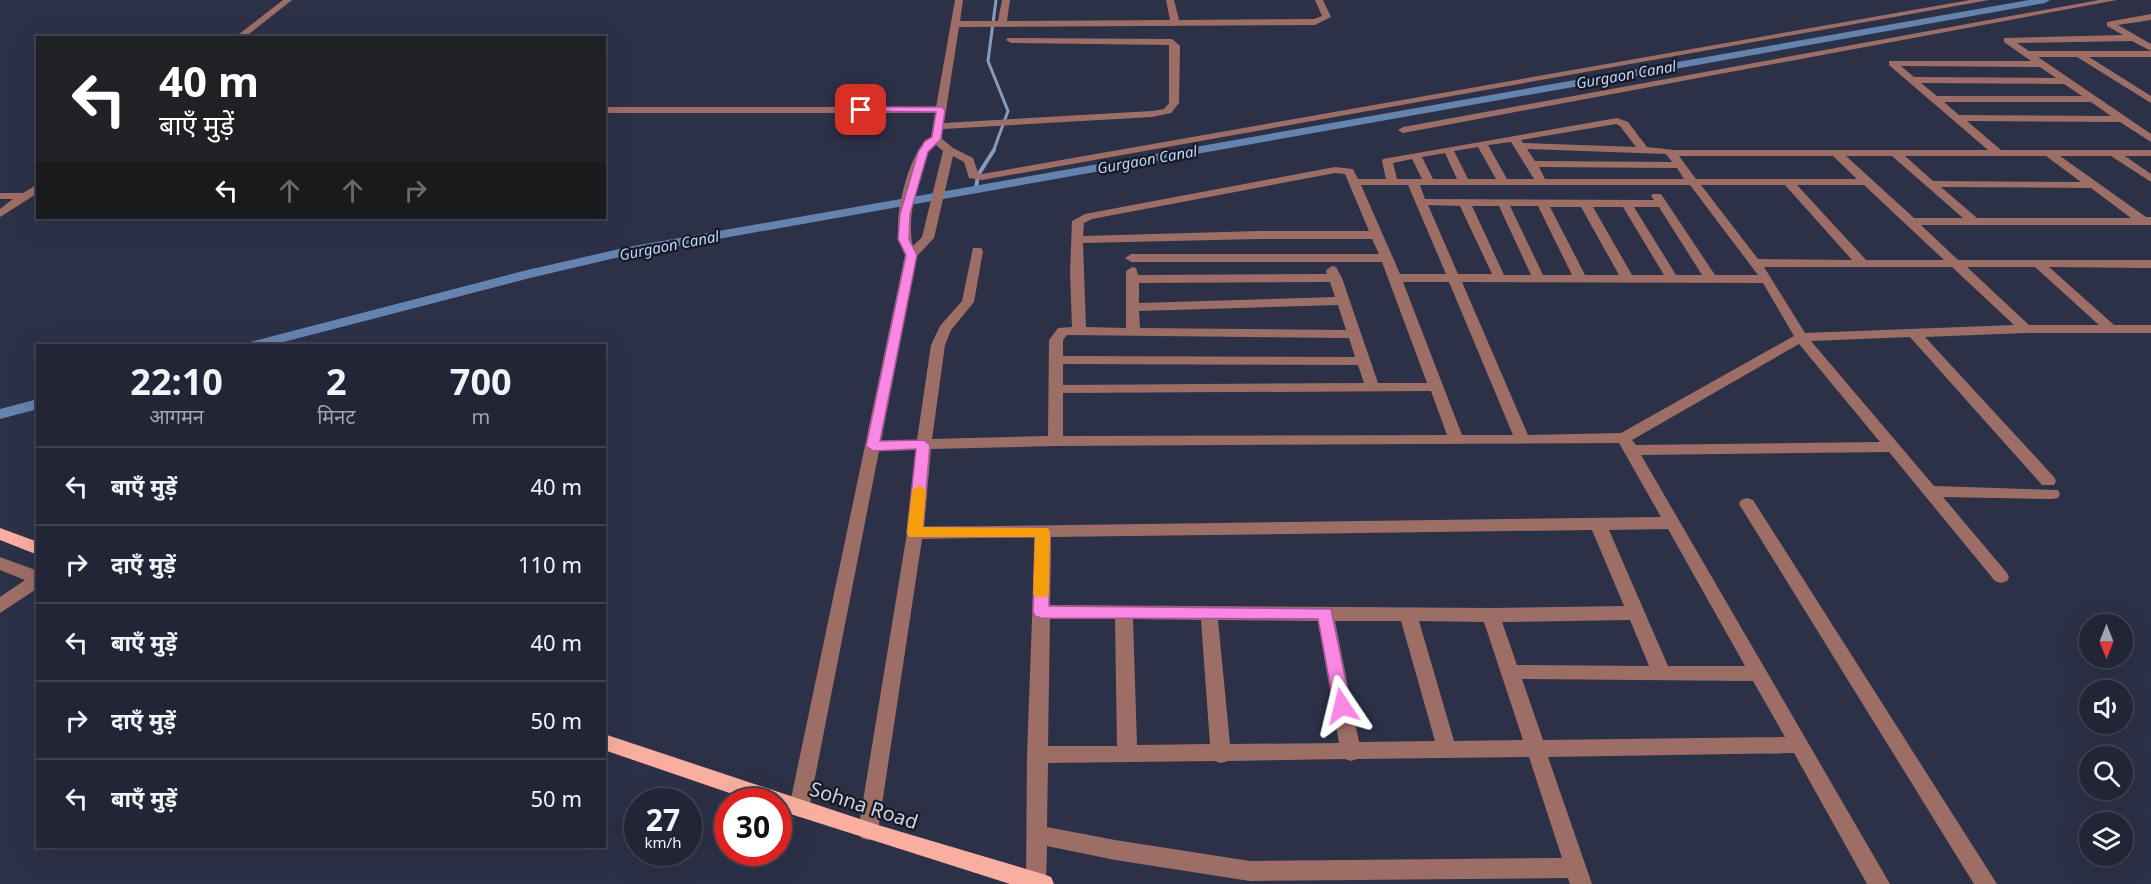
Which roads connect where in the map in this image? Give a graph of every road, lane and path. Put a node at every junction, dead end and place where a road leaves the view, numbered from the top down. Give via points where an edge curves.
1 (288, 0) edge
2 (959, 0) edge
3 (1006, 0) edge
4 (1170, 0) edge
5 (1319, 0) edge
6 (1985, 0) edge
7 (2113, 0) edge
8 (2146, 18) edge
9 (1174, 22) junction
10 (994, 23) junction
11 (954, 24) junction
12 (2151, 24) edge
13 (241, 36) edge
14 (2134, 38) junction
15 (2053, 39) junction
16 (1011, 40) dead end
17 (2151, 48) edge
18 (2025, 54) junction
19 (2078, 54) junction
20 (2146, 54) edge
21 (2151, 60) edge
22 (2040, 64) junction
23 (1910, 80) junction
24 (2065, 81) junction
25 (1933, 99) junction
26 (2092, 99) junction
27 (2151, 100) edge
28 (606, 110) edge
29 (941, 110) junction
30 (1957, 118) junction
31 (2121, 119) junction
32 (940, 126) junction
33 (1403, 130) dead end
34 (1555, 130) junction
35 (1598, 136) junction
36 (936, 139) junction
37 (2151, 139) edge
38 (1517, 142) junction
39 (1482, 144) junction
40 (1568, 147) junction
41 (1448, 149) junction
42 (1643, 149) junction
43 (949, 150) junction
44 (1671, 153) junction
45 (1836, 153) junction
46 (1998, 153) junction
47 (2049, 153) junction
48 (2113, 153) junction
49 (2151, 153) edge
50 (1896, 154) junction
51 (1416, 156) junction
52 (1532, 164) junction
53 (1680, 165) junction
54 (2151, 179) edge
55 (1503, 181) junction
56 (1541, 181) junction
57 (1355, 182) junction
58 (1464, 182) junction
59 (1647, 182) junction
60 (1788, 182) junction
61 (1867, 182) junction
62 (1393, 183) junction
63 (1413, 183) junction
64 (1431, 183) junction
65 (1692, 183) junction
66 (1932, 184) junction
67 (2093, 185) junction
68 (36, 188) edge
69 (0, 196) edge
70 (25, 196) junction
71 (1423, 202) junction
72 (1464, 202) junction
73 (1503, 202) junction
74 (1542, 203) junction
75 (1585, 203) junction
76 (1626, 203) junction
77 (1662, 204) junction
78 (0, 214) edge
79 (2147, 221) edge
80 (1910, 222) junction
81 (1974, 222) junction
82 (1377, 235) junction
83 (1129, 238) junction
84 (1076, 240) junction
85 (977, 251) dead end
86 (911, 255) junction
87 (1131, 258) junction
88 (1386, 258) junction
89 (1328, 260) junction
90 (1756, 263) junction
91 (1863, 264) junction
92 (1955, 264) junction
93 (2038, 264) junction
94 (2151, 264) edge
95 (1455, 277) junction
96 (1498, 277) junction
97 (1538, 277) junction
98 (1336, 278) junction
99 (1395, 278) junction
100 (1580, 278) junction
101 (1627, 278) junction
102 (1672, 278) junction
103 (1133, 279) junction
104 (1711, 279) junction
105 (1767, 279) junction
106 (1344, 301) junction
107 (1134, 307) junction
108 (2026, 329) junction
109 (2111, 329) junction
110 (2151, 329) edge
111 (1079, 330) junction
112 (1133, 331) junction
113 (1914, 333) junction
114 (1353, 334) junction
115 (1801, 337) junction
116 (1057, 360) junction
117 (1361, 361) junction
118 (1372, 386) junction
119 (1435, 387) junction
120 (1057, 389) junction
121 (1456, 440) junction
122 (1523, 440) junction
123 (1055, 441) junction
124 (1627, 444) junction
125 (924, 445) junction
126 (873, 446) junction
127 (1894, 447) junction
128 (1929, 491) junction
129 (1748, 504) dead end
130 (1672, 523) junction
131 (1598, 524) junction
132 (1043, 532) junction
133 (915, 533) junction
134 (0, 534) edge
135 (36, 548) edge
136 (0, 563) edge
137 (2001, 577) dead end
138 (36, 578) edge
139 (36, 580) edge
140 (0, 606) edge
141 (1041, 612) junction
142 (1124, 612) junction
143 (1209, 612) junction
144 (1325, 613) junction
145 (1636, 613) junction
146 (1408, 614) junction
147 (1491, 615) junction
148 (1510, 672) junction
149 (1662, 674) junction
150 (1759, 674) junction
151 (606, 743) edge
152 (1799, 745) junction
153 (1535, 750) junction
154 (1447, 751) junction
155 (1351, 753) junction
156 (1037, 755) junction
157 (1127, 755) junction
158 (1221, 755) junction
159 (799, 808) junction
160 (868, 831) junction
161 (1036, 834) junction
162 (1578, 876) edge
163 (1039, 883) edge
164 (1879, 884) edge
165 (1986, 884) edge

1 - 13 street
2 - 11 street
3 - 10 street
4 - 9 street
5 - 9 street via 1327,17 1321,21
6 - 43 street via 977,177 971,174 969,160
7 - 33 street
8 - 12 street
8 - 14 street via 2109,24
9 - 10 street
10 - 11 street
11 - 29 street
14 - 15 street
14 - 17 street
15 - 18 street via 2007,40
15 - 19 street
16 - 32 street via 1165,41 1175,46 1174,103 1167,111
18 - 19 street
18 - 22 street
19 - 20 street
19 - 27 street
20 - 21 street
22 - 23 street via 1892,63
22 - 24 street
23 - 24 street
23 - 25 street
24 - 26 street
25 - 26 street
25 - 30 street
26 - 31 street
28 - 29 street
29 - 32 street
30 - 31 street
30 - 46 street
31 - 37 street
32 - 36 street
34 - 35 street
34 - 38 street
34 - 40 street
35 - 40 street
35 - 42 street
35 - 42 street via 1612,121 1622,122
36 - 43 street
36 - 86 street via 926,146 905,214 903,239
38 - 39 street
38 - 40 street
38 - 52 street
39 - 41 street
39 - 55 street
41 - 51 street
41 - 58 street
42 - 44 street
43 - 86 street via 928,238
44 - 45 street
44 - 53 street
45 - 50 street
45 - 61 street
46 - 47 street
46 - 50 street
47 - 48 street
47 - 67 street
48 - 49 street
48 - 54 street
50 - 66 street
51 - 62 street via 1387,161
51 - 64 street
52 - 53 street
52 - 56 street
53 - 65 street
55 - 56 street
55 - 58 street
56 - 59 street
57 - 62 street
57 - 82 street
57 - 84 street via 1349,171 1335,170 1089,216 1078,221
58 - 64 street
59 - 65 street
59 - 77 street
60 - 61 street
60 - 65 street
60 - 91 street
61 - 80 street
62 - 63 street
63 - 64 street
63 - 71 street
65 - 90 street
66 - 67 street
66 - 81 street
67 - 79 street
68 - 70 street
69 - 70 street
70 - 78 street
71 - 72 street
71 - 95 street
72 - 73 street
72 - 96 street
73 - 74 street
73 - 97 street
74 - 75 street
74 - 100 street
75 - 76 street
75 - 101 street
76 - 77 street
76 - 102 street
77 - 104 street
79 - 81 street
80 - 81 street
80 - 92 street
82 - 83 street
82 - 88 street
83 - 84 street
83 - 87 street
84 - 111 street
85 - 125 street via 968,302 945,329 938,345
86 - 126 street
87 - 89 street
87 - 103 street
88 - 89 street
88 - 99 street
89 - 98 street
90 - 91 street
90 - 105 street
91 - 92 street
92 - 93 street
92 - 108 street
93 - 94 street
93 - 109 street
95 - 96 street
95 - 99 street
95 - 122 street
96 - 97 street
97 - 100 street
98 - 103 street
98 - 106 street
99 - 119 street
100 - 101 street
101 - 102 street
102 - 104 street
103 - 107 street
104 - 105 street
105 - 115 street
106 - 107 street
106 - 114 street
107 - 112 street
108 - 109 street
108 - 113 street
109 - 110 street
111 - 112 street
111 - 116 street via 1057,336
112 - 114 street
113 - 115 street
113 - 128 street via 2050,487
114 - 117 street
115 - 124 street
115 - 127 street
116 - 117 street
116 - 120 street
117 - 118 street
118 - 119 street
118 - 120 street
119 - 121 street
120 - 123 street
121 - 122 street
121 - 123 street
122 - 124 street
123 - 125 street
124 - 127 street
124 - 130 street
125 - 126 street
125 - 133 street
126 - 159 street
127 - 128 street
128 - 137 street
129 - 165 street
130 - 131 street
130 - 150 street
131 - 132 street
131 - 145 street
132 - 133 street
132 - 141 street
133 - 160 street
134 - 135 main road
136 - 138 street
139 - 140 street
141 - 142 street
141 - 156 street
142 - 143 street
142 - 157 street
143 - 144 street
143 - 158 street
144 - 146 street
144 - 155 street
145 - 147 street
145 - 149 street
146 - 147 street
146 - 154 street
147 - 148 street
148 - 149 street
148 - 153 street
149 - 150 street
150 - 152 street
151 - 159 main road, Sohna Road
152 - 153 street
152 - 164 street
153 - 154 street
153 - 162 street
154 - 155 street
155 - 158 street
156 - 157 street
156 - 161 street
157 - 158 street
159 - 160 main road, Sohna Road
160 - 163 main road, Sohna Road
161 - 162 street via 1250,871
161 - 163 street

